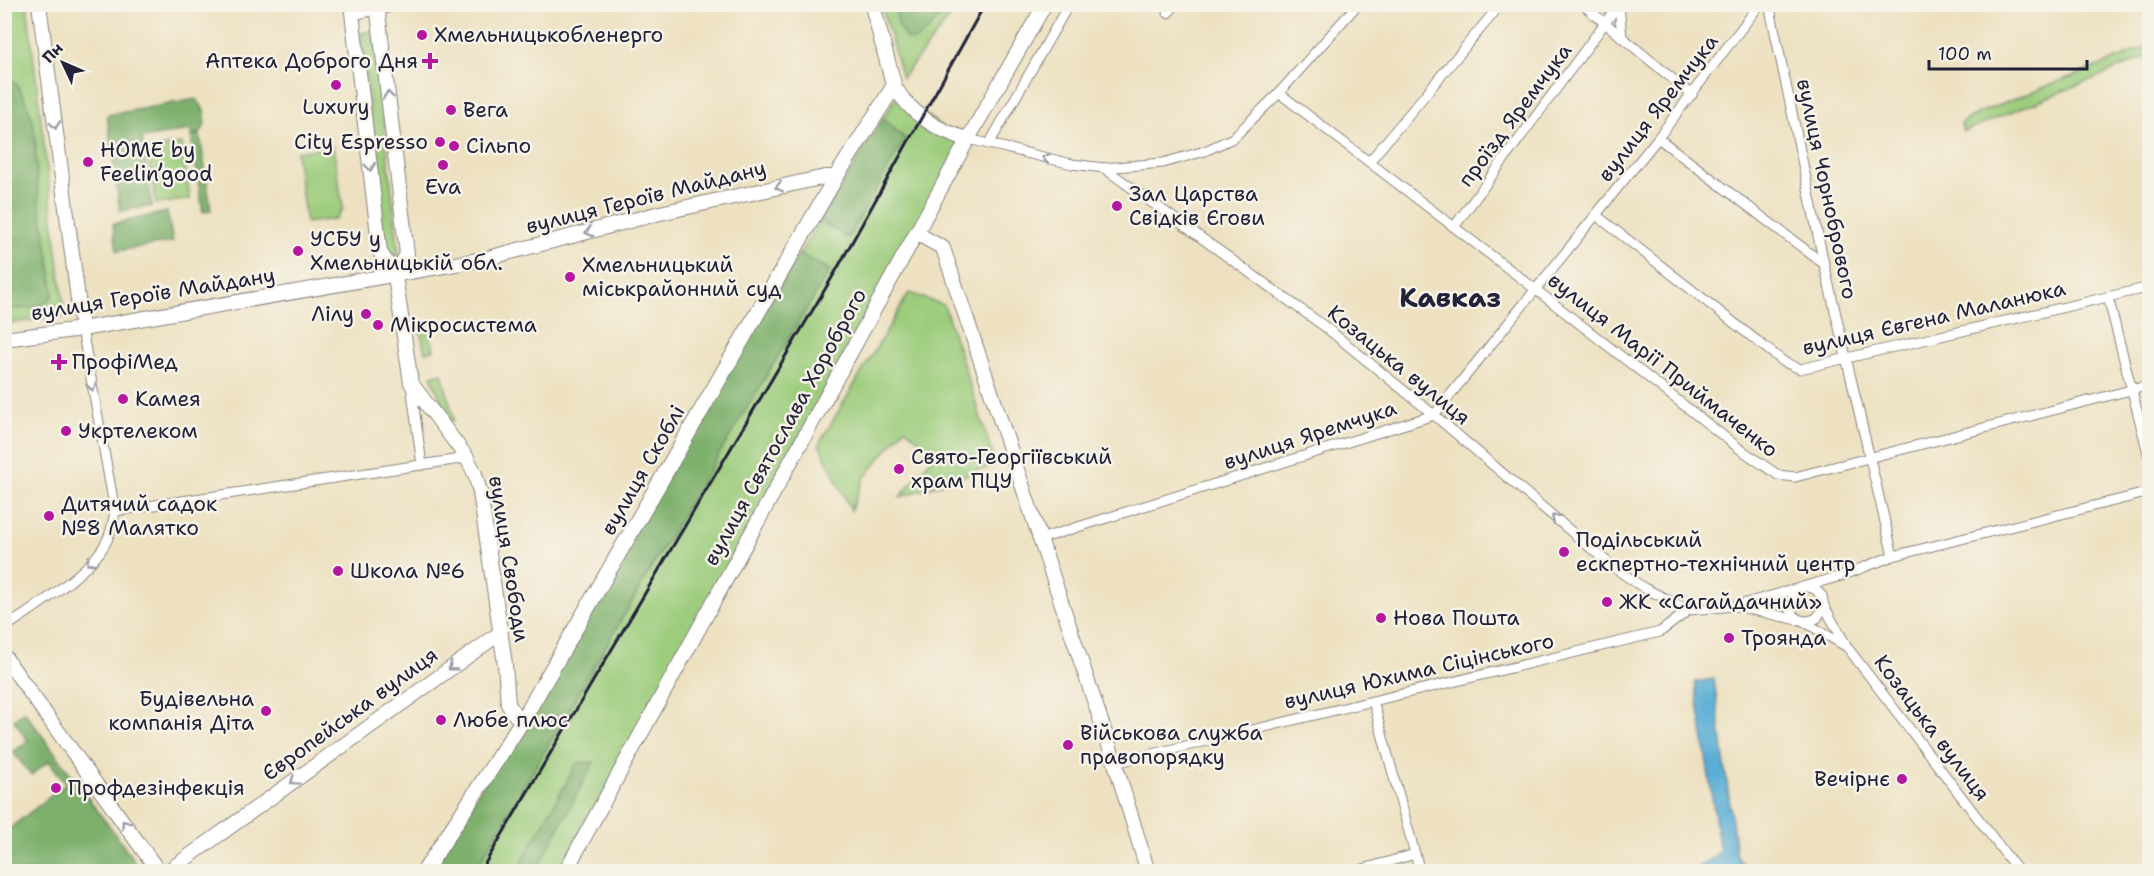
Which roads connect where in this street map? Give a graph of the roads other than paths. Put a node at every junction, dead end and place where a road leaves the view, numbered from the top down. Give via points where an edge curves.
1 (39, 4) edge
2 (406, 4) edge
3 (872, 4) edge
4 (1045, 4) edge
5 (1069, 4) edge
6 (1176, 4) edge
7 (1358, 4) edge
8 (1501, 4) edge
9 (1582, 4) edge
10 (1761, 4) edge
11 (1769, 4) edge
12 (1619, 5) edge
13 (377, 8) edge
14 (352, 10) edge
15 (1167, 13) dead end
16 (1605, 24) junction
17 (1622, 38) junction
18 (894, 86) junction
19 (1279, 93) junction
20 (1692, 95) junction
21 (1658, 138) junction
22 (968, 139) junction
23 (989, 144) junction
24 (1369, 162) junction
25 (1104, 168) junction
26 (836, 177) junction
27 (1596, 215) junction
28 (1454, 227) junction
29 (916, 233) junction
30 (1824, 264) junction
31 (395, 276) junction
32 (2150, 287) edge
33 (1535, 289) junction
34 (2108, 297) junction
35 (82, 329) junction
36 (4, 339) edge
37 (1846, 358) junction
38 (411, 382) junction
39 (2150, 385) edge
40 (2132, 389) junction
41 (1434, 415) junction
42 (467, 458) junction
43 (1869, 458) junction
44 (2150, 461) edge
45 (422, 465) junction
46 (2150, 492) edge
47 (115, 511) junction
48 (1040, 539) junction
49 (1893, 556) junction
50 (1840, 576) junction
51 (1801, 588) junction
52 (1824, 603) junction
53 (1735, 606) junction
54 (1689, 610) junction
55 (1801, 620) junction
56 (4, 628) edge
57 (500, 633) junction
58 (1847, 647) junction
59 (4, 656) edge
60 (1373, 701) junction
61 (522, 721) junction
62 (1115, 762) junction
63 (1415, 854) junction
64 (159, 872) edge
65 (167, 872) edge
66 (424, 872) edge
67 (565, 872) edge
68 (1148, 872) edge
69 (1353, 872) edge
70 (1420, 872) edge
71 (2019, 872) edge

1 -> 35 street
2 - 13 street
3 - 18 main road
4 - 22 street, вулиця Святослава Хороброго
5 - 23 street
6 - 15 street
7 - 19 street
8 - 24 street
9 - 16 street
10 - 20 street, вулиця Яремчука
11 - 30 street, вулиця Чорнобрового
12 - 16 street, проїзд Яремчука
12 - 17 street
13 - 14 street
31 -> 13 street via 407,254
14 -> 31 street, вулиця Свободи via 380,252
16 - 17 street
16 - 28 street, проїзд Яремчука
17 - 20 street
18 - 22 street via 918,115
18 - 26 main road, вулиця Скоблі
19 - 24 street, вулиця Марії Приймаченко
19 - 25 street via 1233,138 1204,151 1162,163
20 - 21 street, вулиця Яремчука
21 - 27 street, вулиця Яремчука
21 - 30 street
22 - 23 street, Козацька вулиця
22 - 29 street, вулиця Святослава Хороброго
25 -> 23 street, Козацька вулиця
24 - 28 street, вулиця Марії Приймаченко
25 - 41 street, Козацька вулиця via 1324,326
26 -> 31 street, вулиця Героїв Майдану via 660,213 484,259
26 - 61 main road, вулиця Скоблі
27 - 33 street, вулиця Яремчука
27 - 37 street, вулиця Євгена Маланюка via 1784,362 1800,369
28 - 33 street, вулиця Марії Приймаченко
29 - 48 street via 943,248
29 - 67 street, вулиця Святослава Хороброго
30 - 37 street, вулиця Чорнобрового
31 - 35 street, вулиця Героїв Майдану
31 - 38 street, вулиця Свободи
32 - 34 street, вулиця Євгена Маланюка
33 - 41 street, вулиця Яремчука
33 - 43 street, вулиця Марії Приймаченко via 1778,475 1795,477
34 - 37 street, вулиця Євгена Маланюка
34 - 40 street
35 - 36 street, вулиця Героїв Майдану
35 -> 47 street
37 - 43 street, вулиця Чорнобрового
38 - 42 street, вулиця Свободи
38 - 45 street
39 - 40 street, вулиця Марії Приймаченко
40 - 43 street, вулиця Марії Приймаченко
40 - 44 street
41 - 48 street, вулиця Яремчука
54 -> 41 street, Козацька вулиця via 1644,588 1613,567
42 - 45 street
42 - 57 street, вулиця Свободи via 480,492
43 - 49 street, вулиця Чорнобрового
45 - 47 street
46 - 49 street
47 -> 56 street via 111,533 95,559
48 - 62 street
49 - 50 street
50 - 51 street
50 - 52 street via 1827,591
51 - 52 street via 1815,589
51 - 53 street
51 - 55 street via 1789,603 1791,613
52 - 55 street via 1817,618
52 - 58 street
53 - 54 street, Козацька вулиця
53 - 55 street, Козацька вулиця
54 - 60 street, вулиця Юхима Сіцінського via 1660,632
55 - 58 street, Козацька вулиця
57 - 61 street, вулиця Свободи via 508,704
57 -> 65 street, Європейська вулиця
58 - 71 street, Козацька вулиця
64 -> 59 street
60 - 62 street, вулиця Юхима Сіцінського
60 - 63 street
61 - 66 main road, вулиця Скоблі
62 - 68 street
63 - 69 street
63 - 70 street

